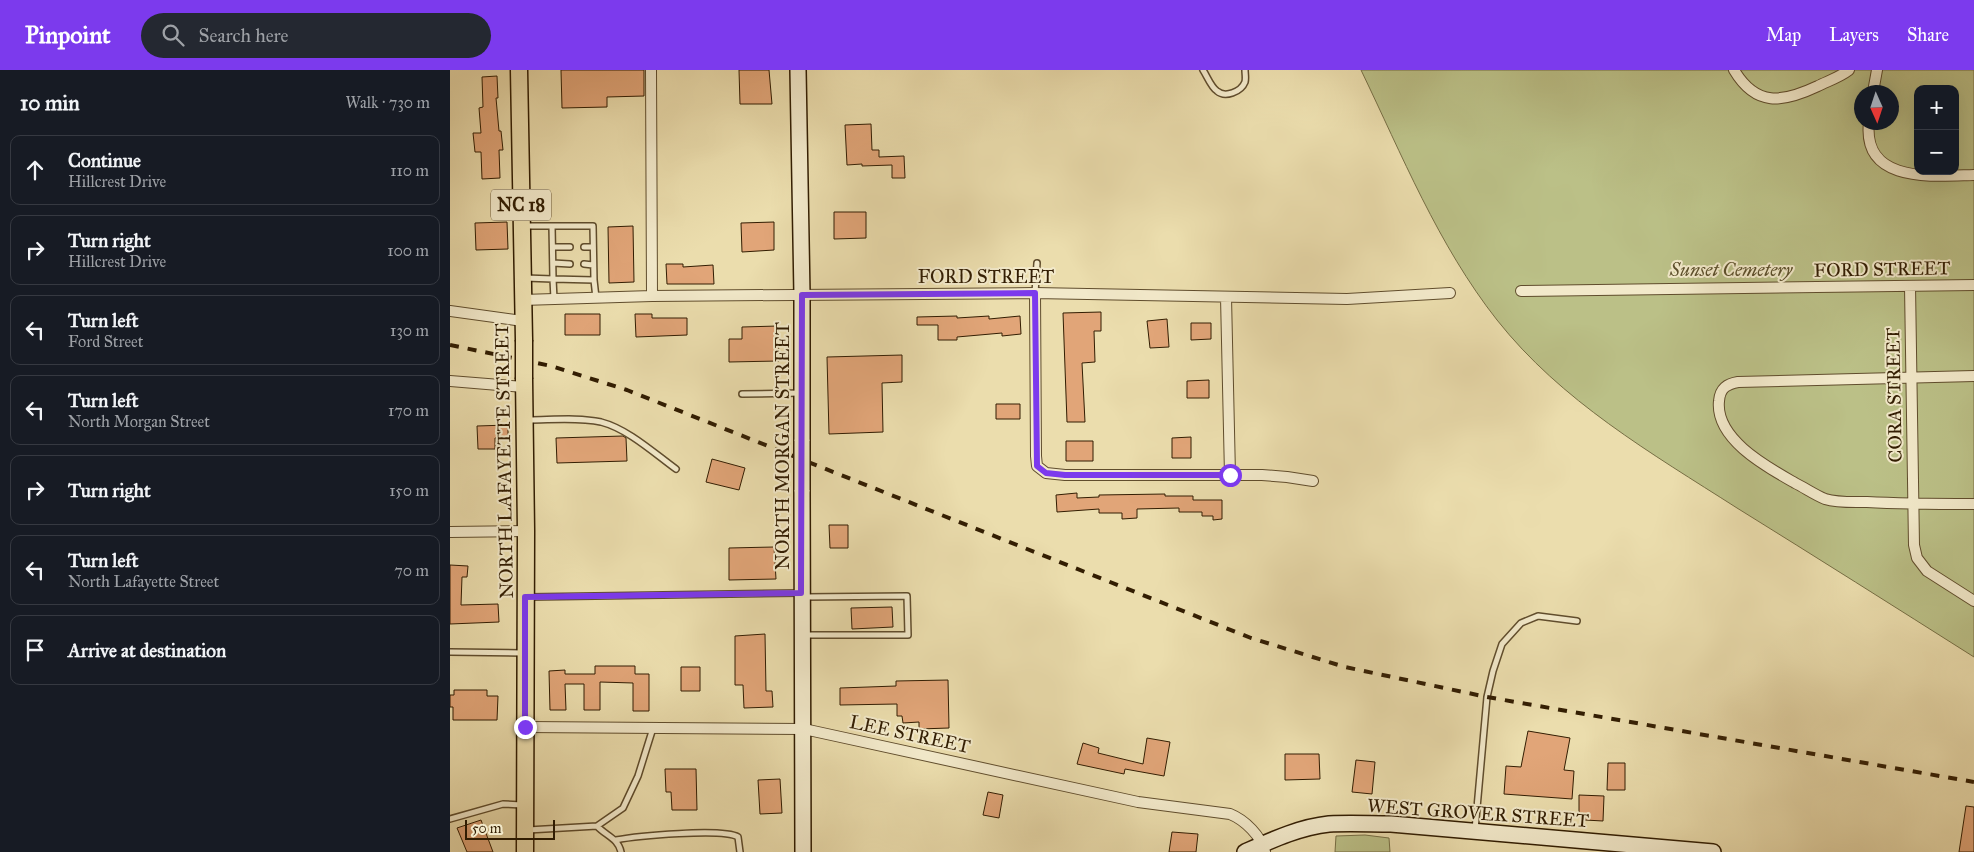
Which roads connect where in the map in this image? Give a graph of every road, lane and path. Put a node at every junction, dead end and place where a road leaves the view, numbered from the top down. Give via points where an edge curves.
1 (519, 70) edge
2 (651, 70) edge
3 (798, 70) edge
4 (1204, 70) edge
5 (1245, 70) edge
6 (1734, 70) edge
7 (1849, 70) edge
8 (1877, 70) edge
9 (1874, 85) edge
10 (1869, 130) edge
11 (1974, 175) edge
12 (521, 226) junction
13 (552, 226) junction
14 (553, 246) junction
15 (570, 247) dead end
16 (584, 247) dead end
17 (593, 247) junction
18 (553, 263) junction
19 (1037, 263) dead end
20 (570, 264) dead end
21 (584, 264) dead end
22 (592, 264) junction
23 (522, 278) junction
24 (553, 279) junction
25 (594, 280) junction
26 (1974, 285) edge
27 (1910, 286) junction
28 (1521, 291) dead end
29 (1035, 293) junction
30 (1450, 294) dead end
31 (802, 295) junction
32 (652, 296) junction
33 (1226, 297) junction
34 (596, 298) junction
35 (554, 299) junction
36 (522, 300) junction
37 (450, 311) edge
38 (523, 320) junction
39 (1974, 376) edge
40 (1912, 378) junction
41 (450, 381) edge
42 (524, 383) junction
43 (802, 393) junction
44 (742, 394) dead end
45 (525, 420) junction
46 (676, 469) dead end
47 (1230, 475) junction
48 (1313, 481) dead end
49 (1914, 504) junction
50 (1974, 504) edge
51 (526, 531) junction
52 (450, 532) edge
53 (801, 595) junction
54 (525, 597) junction
55 (1974, 601) edge
56 (1577, 621) dead end
57 (802, 636) junction
58 (450, 652) edge
59 (525, 653) junction
60 (525, 727) junction
61 (653, 728) junction
62 (804, 729) junction
63 (525, 805) junction
64 (450, 818) edge
65 (597, 826) junction
66 (525, 830) junction
67 (1475, 832) junction
68 (616, 840) junction
69 (1264, 848) edge
70 (525, 852) edge
71 (621, 852) edge
72 (740, 852) edge
73 (803, 852) edge
74 (1245, 852) edge
75 (1713, 852) edge

1 - 12 main road, NORTH LAFAYETTE STREET / NC 18
2 - 32 street
3 - 31 street, NORTH MORGAN STREET
4 - 5 lane via 1215,90 1222,94 1242,88 1246,80
6 - 7 street via 1750,91 1780,99 1810,90
8 - 9 street
10 - 11 street via 1875,154 1896,171 1937,176
12 - 13 lane
12 - 23 main road, NORTH LAFAYETTE STREET / NC 18
13 - 14 lane
13 - 17 lane via 593,226
14 - 15 lane
14 - 18 lane
16 - 17 lane
17 - 22 lane
18 - 20 lane
18 - 24 lane
19 - 29 lane
21 - 22 lane
22 - 25 lane
23 - 24 lane
23 - 36 main road, NORTH LAFAYETTE STREET / NC 18
24 - 25 lane
24 - 35 lane
25 - 34 lane
26 - 27 street, FORD STREET
27 - 28 street, FORD STREET
27 - 40 street, CORA STREET
29 - 31 street, FORD STREET
29 - 33 street, FORD STREET
29 - 47 street via 1037,466 1046,473 1065,475
30 - 33 street, FORD STREET via 1347,299
31 - 32 street, FORD STREET
31 - 43 street, NORTH MORGAN STREET
32 - 34 street, FORD STREET
33 - 47 street
34 - 35 street, FORD STREET
35 - 36 street, FORD STREET
36 - 38 main road, NORTH LAFAYETTE STREET / NC 18
37 - 38 street
38 - 42 main road, NORTH LAFAYETTE STREET / NC 18, bridge
39 - 40 street
40 - 49 street, CORA STREET
40 - 49 street via 1738,382 1725,386 1720,392 1718,407 1727,432 1736,442 1766,466 1828,500
41 - 42 street
42 - 45 main road, NORTH LAFAYETTE STREET / NC 18
43 - 44 lane
43 - 53 street, NORTH MORGAN STREET, bridge
45 - 46 lane via 602,423 624,432
45 - 51 main road, NORTH LAFAYETTE STREET / NC 18
47 - 48 street
49 - 50 street
49 - 55 street, CORA STREET via 1914,545 1920,564
51 - 52 street
51 - 54 main road, NORTH LAFAYETTE STREET / NC 18
53 - 54 lane
53 - 57 street, NORTH MORGAN STREET
53 - 57 lane via 908,596 908,635
54 - 59 main road, NORTH LAFAYETTE STREET / NC 18
56 - 67 lane via 1538,616 1521,623 1502,644 1487,697
57 - 62 street, NORTH MORGAN STREET
58 - 59 lane
59 - 60 main road, NORTH LAFAYETTE STREET / NC 18
60 - 61 street, LEE STREET
60 - 63 main road, NORTH LAFAYETTE STREET / NC 18
61 - 62 street, LEE STREET
61 - 65 lane via 638,776 623,808
62 - 69 street, LEE STREET via 1138,802 1230,814 1246,824
62 - 73 street, NORTH MORGAN STREET
63 - 64 lane via 504,804
63 - 66 main road, NORTH LAFAYETTE STREET / NC 18
65 - 66 lane
65 - 68 lane
66 - 70 main road, NORTH LAFAYETTE STREET / NC 18
67 - 69 street, WEST GROVER STREET via 1391,824 1330,824 1303,829
67 - 75 street, WEST GROVER STREET
68 - 71 lane
68 - 72 lane via 725,833 738,837
69 - 74 street, WEST GROVER STREET

